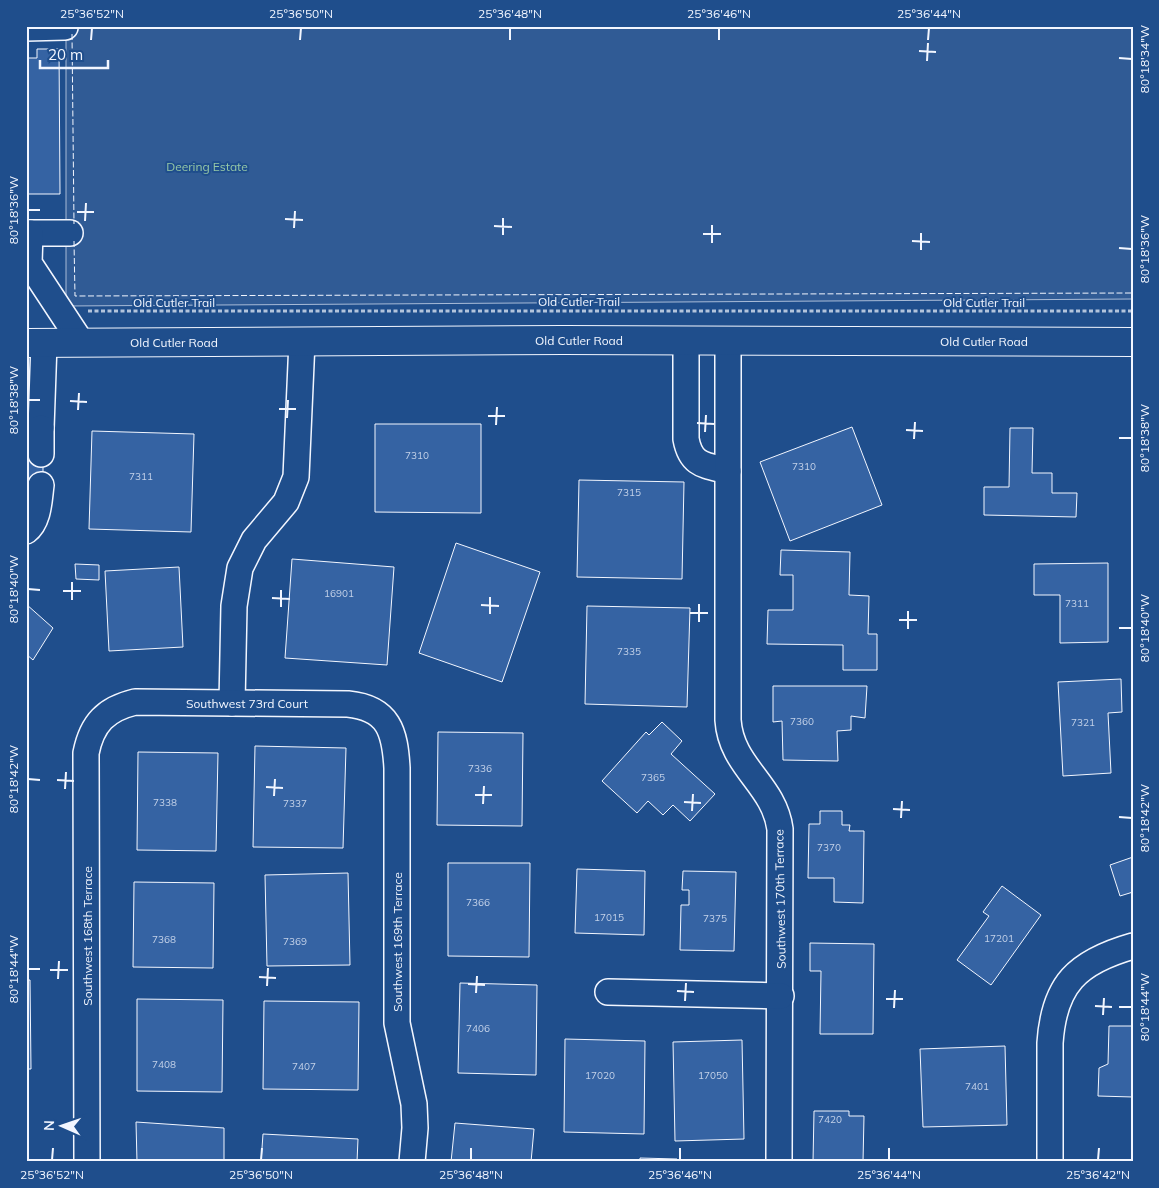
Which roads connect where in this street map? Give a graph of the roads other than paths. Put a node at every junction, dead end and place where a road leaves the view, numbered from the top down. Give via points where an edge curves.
1 (65, 27) edge
2 (26, 28) edge
3 (28, 233) edge
4 (70, 233) dead end
5 (302, 341) junction
6 (686, 341) junction
7 (728, 341) junction
8 (81, 342) junction
9 (1133, 342) edge
10 (35, 343) edge
11 (34, 428) edge
12 (41, 454) dead end
13 (728, 471) junction
14 (41, 485) dead end
15 (26, 530) edge
16 (232, 703) junction
17 (103, 715) joint
18 (387, 722) joint
19 (1133, 946) edge
20 (608, 992) dead end
21 (781, 996) junction
22 (87, 1162) edge
23 (412, 1162) edge
24 (779, 1162) edge
25 (1050, 1162) edge

1 - 2 street
3 - 4 street
3 - 8 street via 29,263
5 - 6 main road, Old Cutler Road
5 - 8 main road, Old Cutler Road
5 - 16 street via 296,476 286,502 254,540 240,568 234,606
6 - 7 main road, Old Cutler Road
6 - 13 street via 688,454 699,463
7 - 9 main road, Old Cutler Road
7 - 13 street, Southwest 170th Terrace
8 - 10 main road, Old Cutler Road
10 - 11 street
11 - 12 street
13 - 21 street, Southwest 170th Terrace via 729,734 737,754 778,813
14 - 15 street via 38,509 31,527
16 - 17 street, Southwest 73rd Court via 135,702
16 - 18 street, Southwest 73rd Court via 359,705 370,708
17 - 22 street, Southwest 168th Terrace via 92,731 86,753
18 - 23 street, Southwest 169th Terrace via 396,748 397,1023 414,1104
19 - 25 street via 1097,959 1071,978 1061,992 1051,1026
20 - 21 street
21 - 24 street, Southwest 170th Terrace

